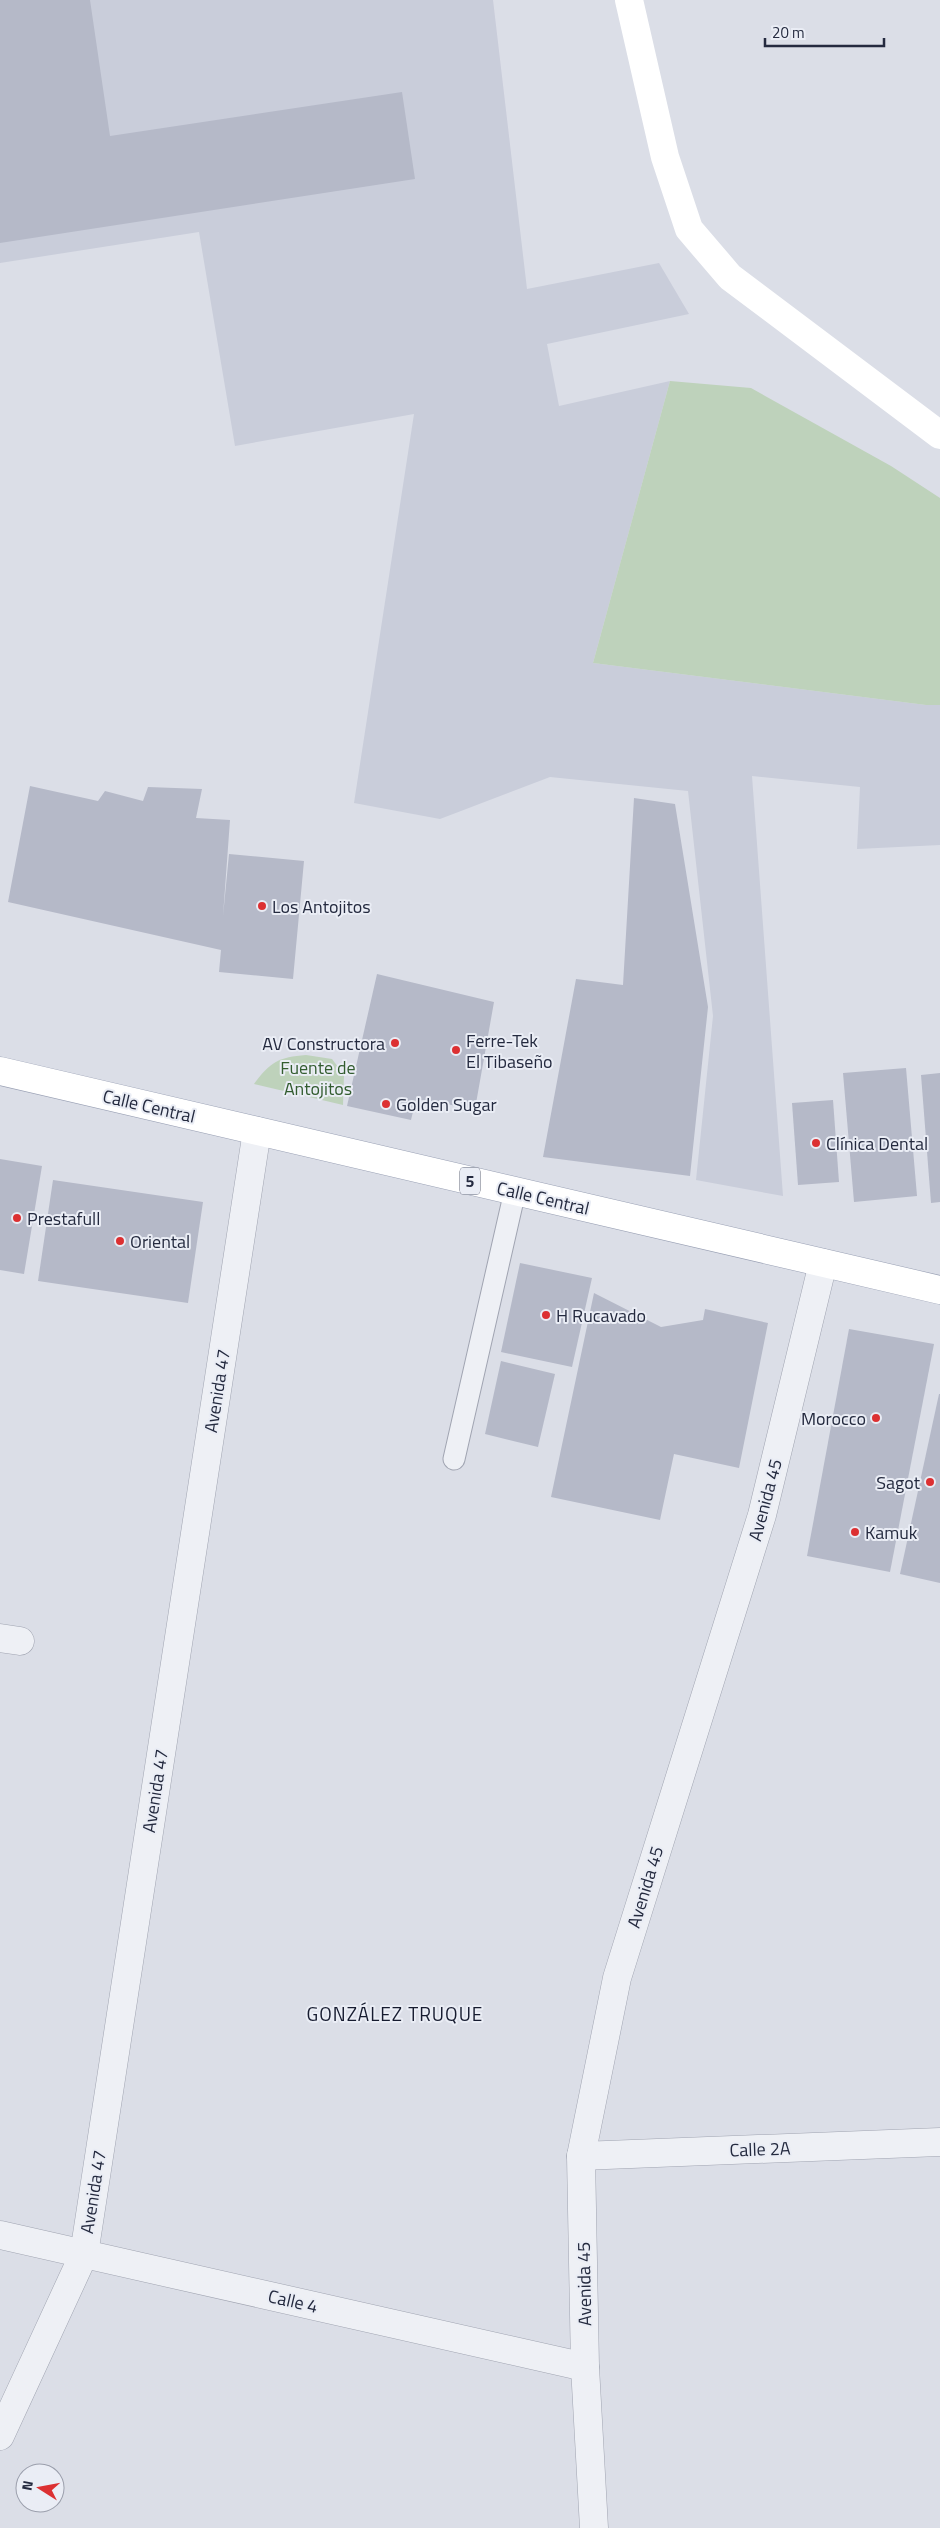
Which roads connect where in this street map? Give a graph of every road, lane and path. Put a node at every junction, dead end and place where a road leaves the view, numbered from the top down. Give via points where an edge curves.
1 (629, 0) edge
2 (940, 435) edge
3 (0, 1071) edge
4 (256, 1131) junction
5 (515, 1191) junction
6 (823, 1263) junction
7 (940, 1290) edge
8 (454, 1459) dead end
9 (940, 2142) edge
10 (581, 2156) junction
11 (0, 2235) edge
12 (84, 2254) junction
13 (586, 2367) junction
14 (0, 2436) edge
15 (594, 2528) edge

1 - 2 main road via 665,156 689,229 730,277
3 - 4 main road, Calle Central / 5
4 - 5 main road, Calle Central / 5
4 - 12 street, Avenida 47
5 - 6 main road, Calle Central / 5
5 - 8 lane
6 - 7 main road, Calle Central / 5
6 - 10 street, Avenida 45 via 762,1515 617,1978
9 - 10 street, Calle 2A
10 - 13 street, Avenida 45
11 - 12 street, Calle 4
12 - 13 street, Calle 4
12 - 14 street, Avenida 47
13 - 15 street, Avenida 45

